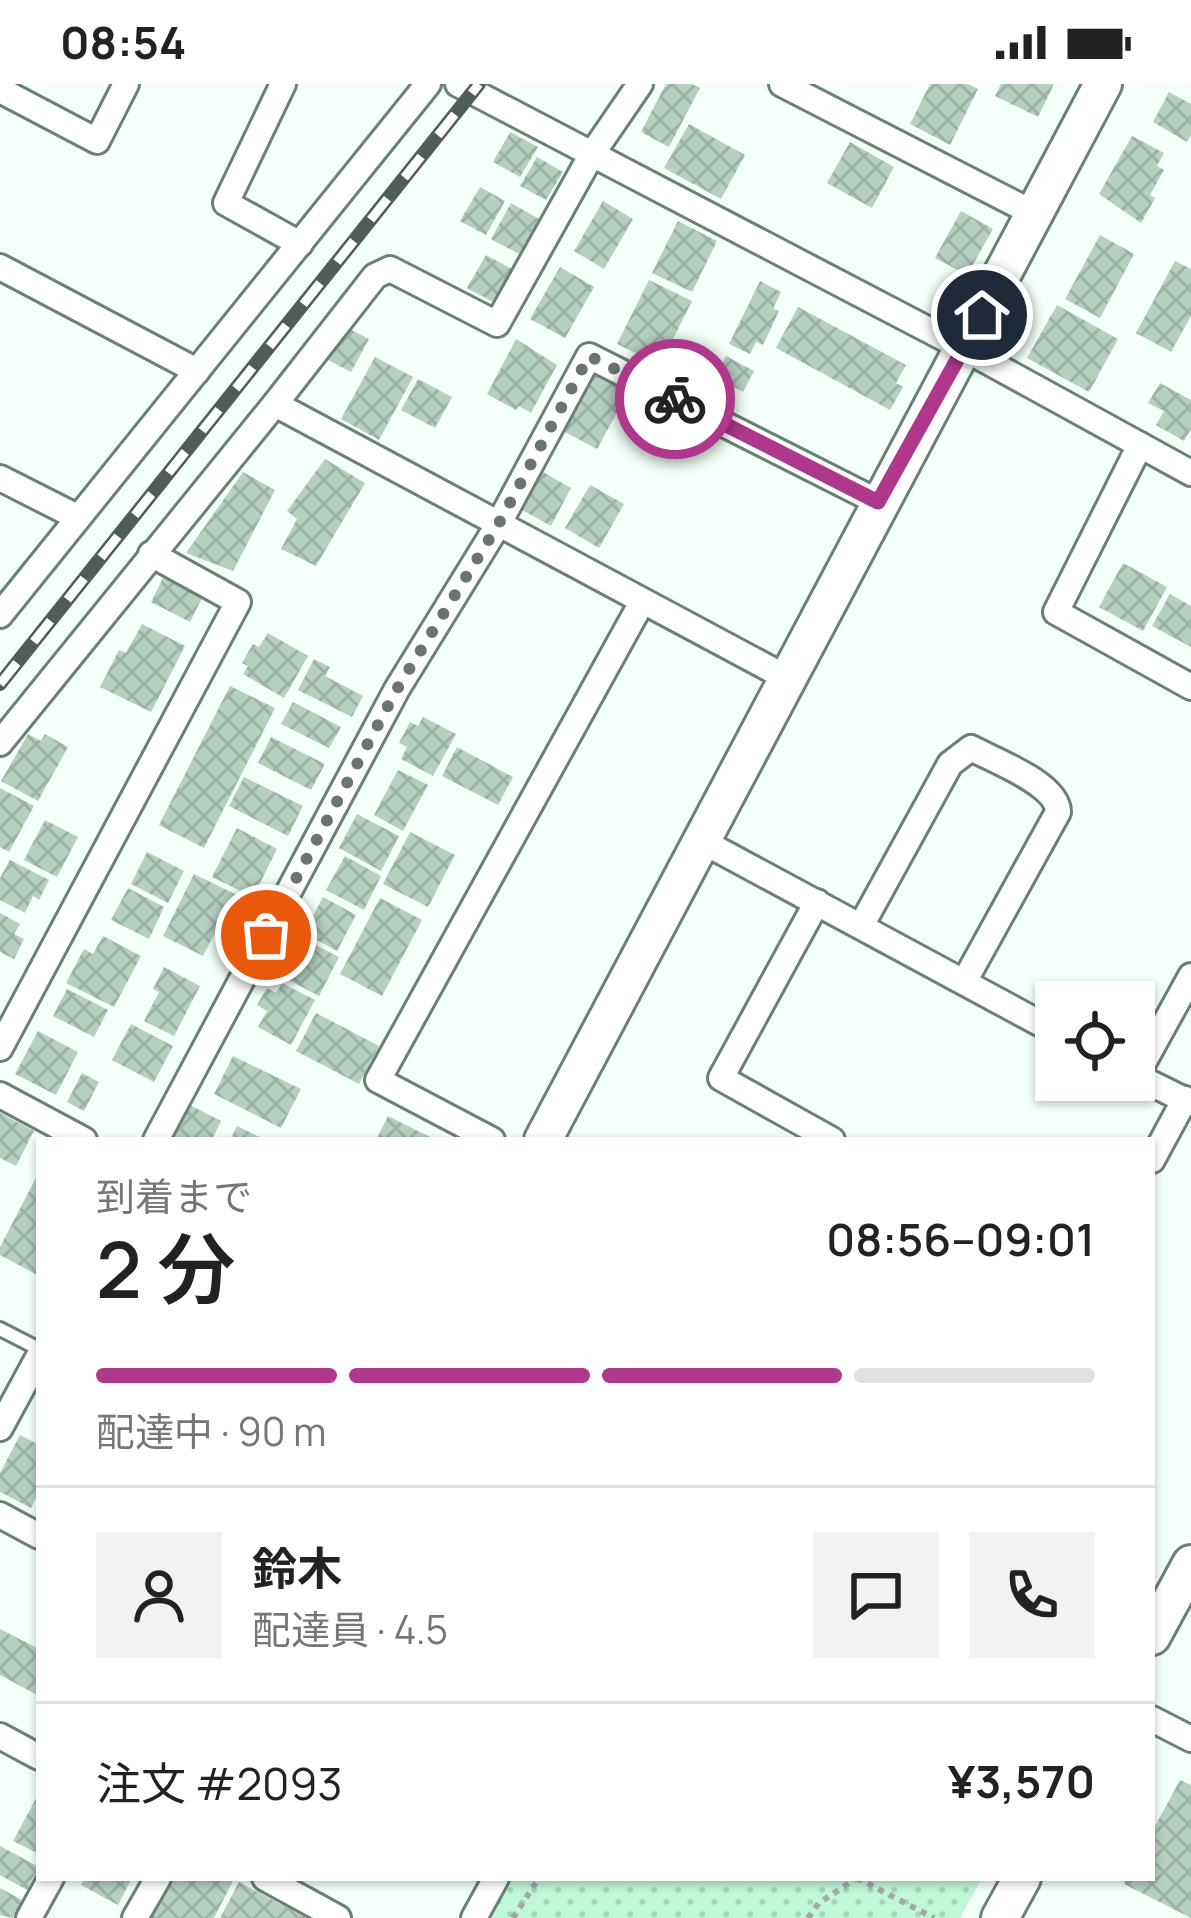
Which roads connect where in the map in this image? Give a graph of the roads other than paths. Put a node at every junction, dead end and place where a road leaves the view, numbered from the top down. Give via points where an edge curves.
1 (126, 84) edge
2 (283, 84) edge
3 (428, 84) edge
4 (458, 84) edge
5 (640, 84) edge
6 (782, 84) edge
7 (1103, 84) edge
8 (0, 90) edge
9 (592, 154) junction
10 (1034, 213) junction
11 (301, 244) junction
12 (0, 267) edge
13 (965, 349) junction
14 (197, 371) junction
15 (275, 404) junction
16 (1141, 445) junction
17 (1191, 473) edge
18 (0, 478) edge
19 (878, 502) junction
20 (77, 517) junction
21 (498, 525) junction
22 (151, 554) junction
23 (642, 602) junction
24 (0, 615) edge
25 (787, 678) junction
26 (1191, 687) edge
27 (0, 743) edge
28 (700, 840) junction
29 (817, 902) junction
30 (861, 926) junction
31 (1191, 976) edge
32 (964, 982) junction
33 (1035, 1021) edge
34 (1155, 1040) edge
35 (0, 1048) edge
36 (1155, 1085) edge
37 (0, 1095) edge
38 (1188, 1101) edge
39 (78, 1137) edge
40 (158, 1137) edge
41 (486, 1137) edge
42 (545, 1137) edge
43 (827, 1137) edge
44 (1155, 1155) edge
45 (0, 1329) edge
46 (36, 1351) edge
47 (36, 1359) edge
48 (0, 1428) edge
49 (0, 1515) edge
50 (36, 1534) edge
51 (1191, 1564) edge
52 (1155, 1630) edge
53 (1155, 1721) edge
54 (0, 1736) edge
55 (1191, 1739) edge
56 (36, 1755) edge
57 (49, 1881) edge
58 (156, 1881) edge
59 (270, 1881) edge
60 (494, 1881) edge
61 (1020, 1881) edge
62 (29, 1918) edge
63 (135, 1918) edge
64 (338, 1918) edge
65 (474, 1918) edge
66 (1000, 1918) edge

1 - 8 street via 97,141
2 - 11 street via 226,203
3 - 11 street
4 - 9 street
5 - 9 street
6 - 10 street
7 - 10 street
9 - 13 street
9 - 15 street via 497,324 390,269 374,275
10 - 13 street
11 - 14 street
12 - 14 street
13 - 16 street
13 - 19 street
14 - 20 street
15 - 21 street
15 - 22 street
16 - 17 street
16 - 26 street via 1056,612
18 - 20 street
19 - 21 street via 589,356
19 - 25 street
20 - 24 street
21 - 23 street
21 - 40 street via 397,689
22 - 27 street
22 - 35 street via 238,602
23 - 25 street
23 - 41 street via 378,1080
25 - 28 street
28 - 29 street
28 - 42 street
29 - 30 street
29 - 43 street via 721,1078
30 - 32 street
30 - 32 street via 950,764 971,748 1051,791 1058,812
31 - 34 street
32 - 33 street
36 - 38 street
37 - 39 street
38 - 44 street
45 - 46 lane
47 - 48 street
49 - 50 street
51 - 52 street
53 - 55 street
54 - 56 street
57 - 62 street
58 - 63 street
59 - 64 street
60 - 65 street
61 - 66 street

